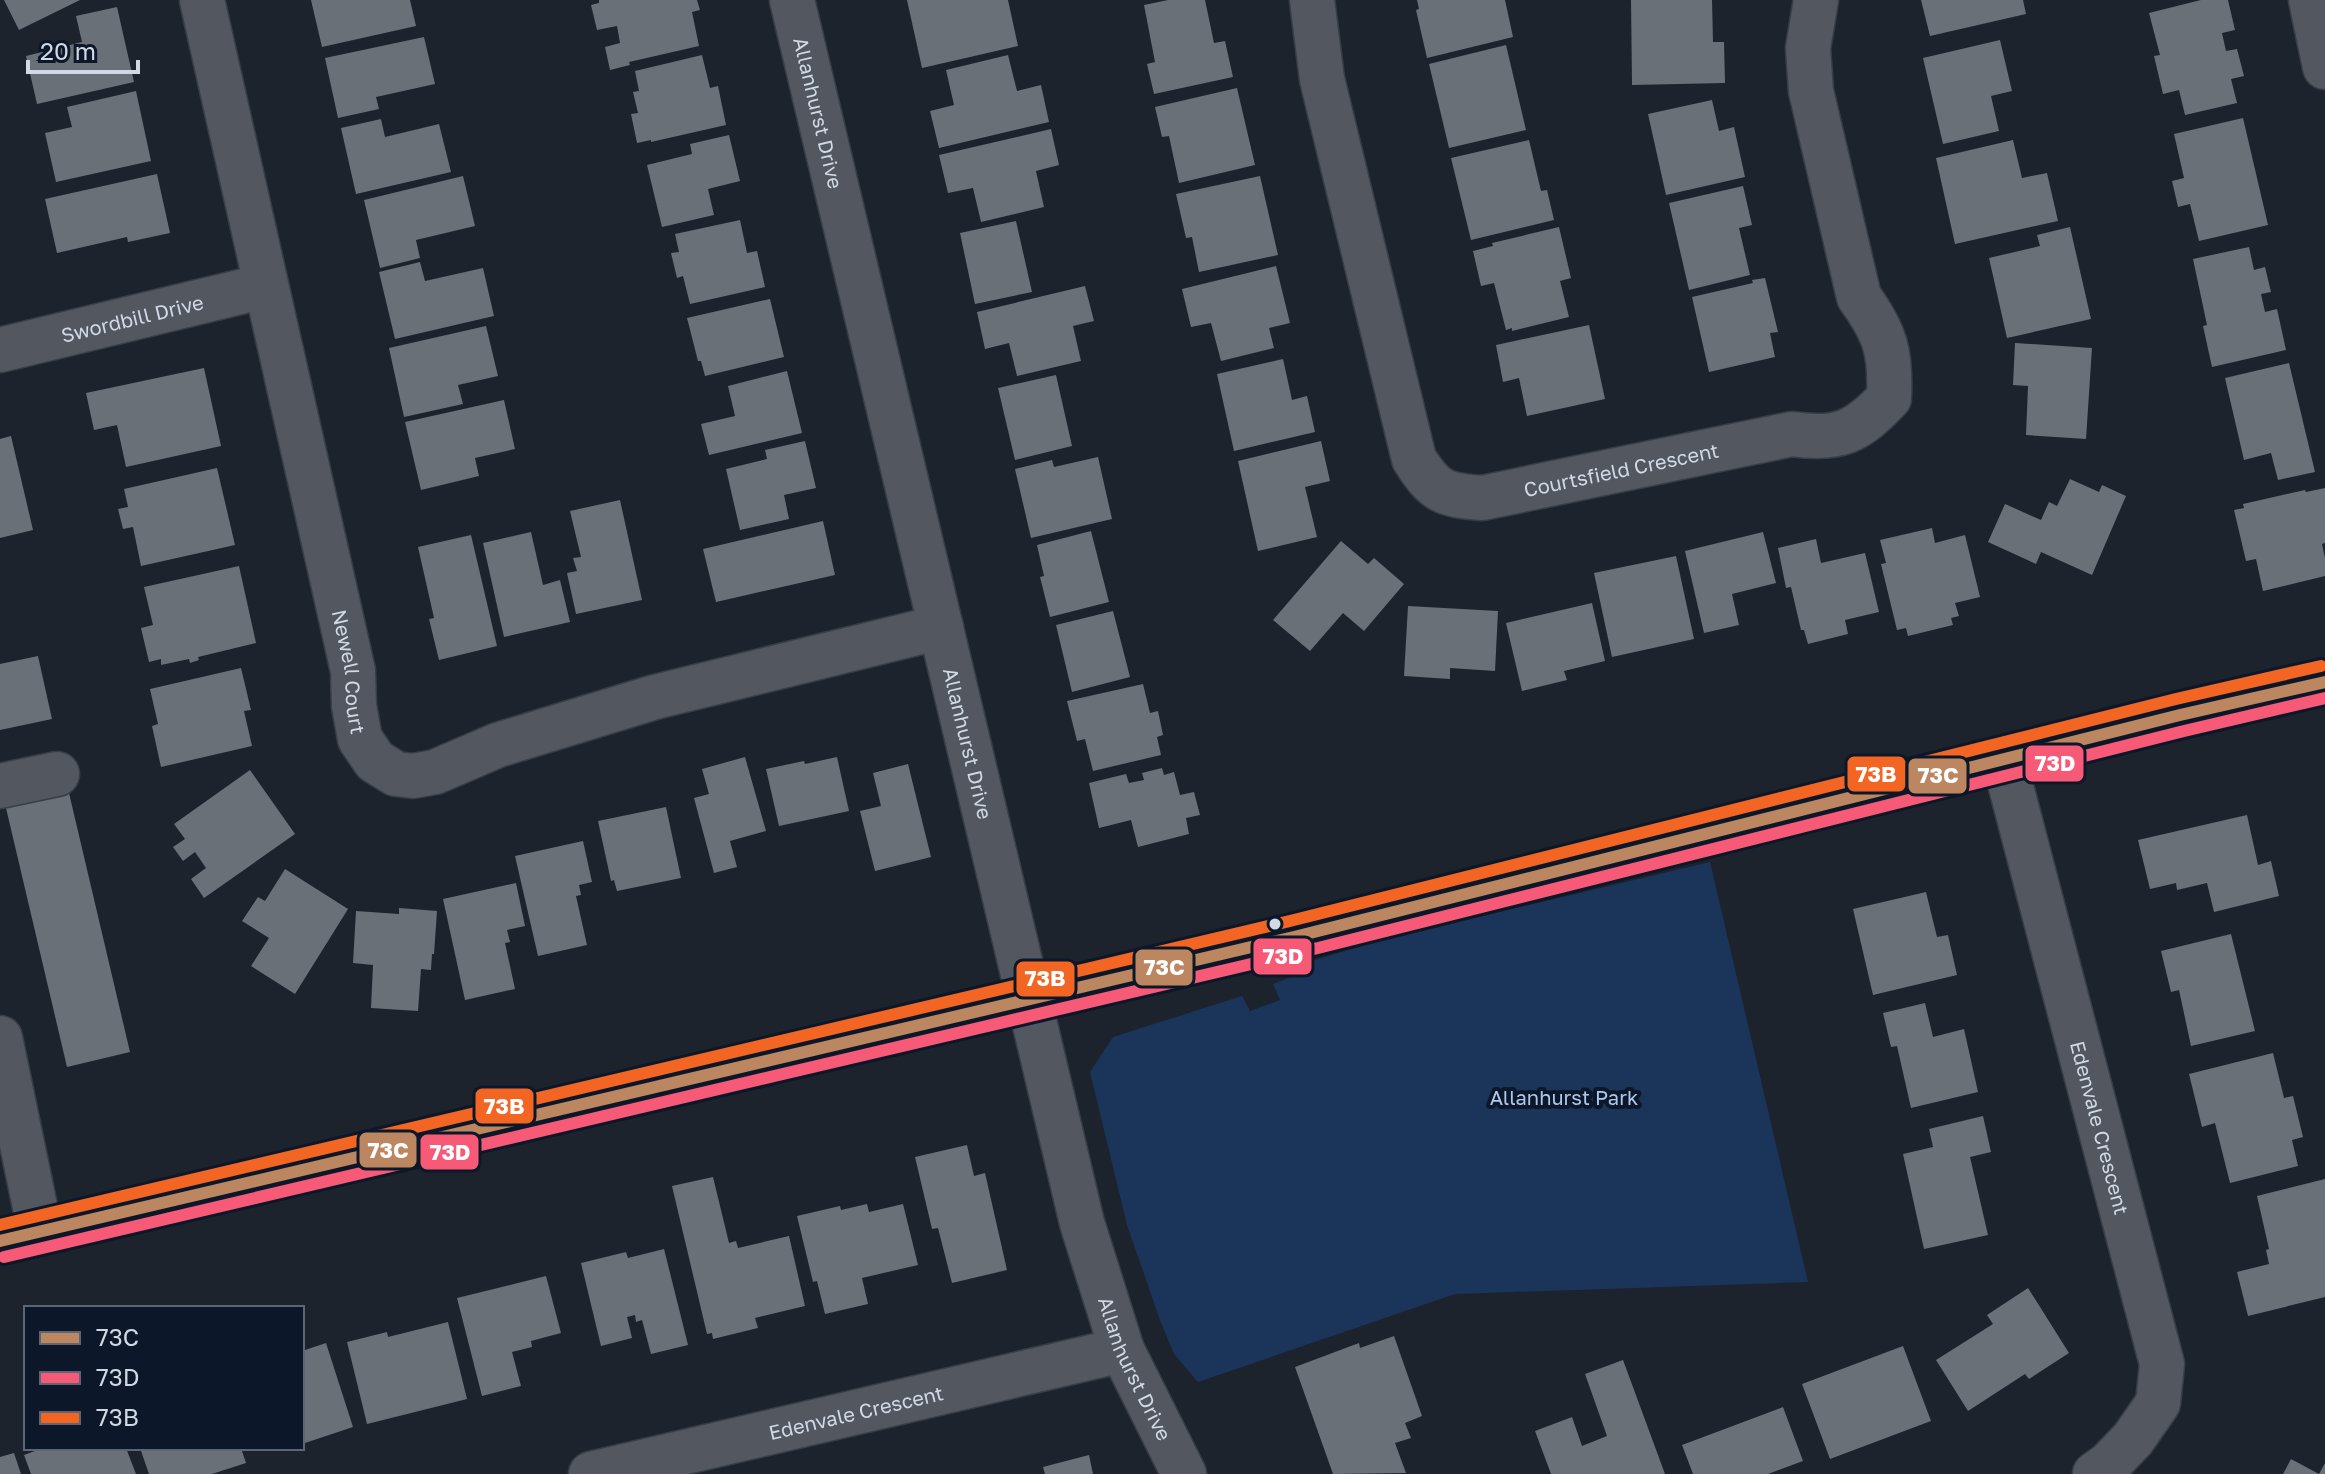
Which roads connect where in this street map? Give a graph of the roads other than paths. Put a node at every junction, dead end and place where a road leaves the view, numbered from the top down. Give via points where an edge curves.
1 (202, 0) edge
2 (792, 0) edge
3 (1312, 0) edge
4 (1816, 0) edge
5 (2311, 0) edge
6 (2325, 67) edge
7 (265, 286) junction
8 (0, 350) edge
9 (941, 627) junction
10 (2325, 682) edge
11 (2004, 760) junction
12 (57, 774) dead end
13 (0, 786) edge
14 (1028, 999) junction
15 (0, 1038) edge
16 (20, 1236) edge
17 (1122, 1350) junction
18 (591, 1474) edge
19 (1184, 1474) edge
20 (2095, 1474) edge

1 - 7 street, Newell Court
2 - 9 street, Allanhurst Drive
3 - 4 street, Courtsfield Crescent via 1322,79 1414,459 1429,482 1453,496 1482,498 1792,434 1841,435 1868,420 1889,398 1891,367 1873,315 1859,297 1811,91 1808,48
5 - 6 street
7 - 8 street, Swordbill Drive
7 - 9 street, Newell Court via 353,671 360,739 375,761 396,774 435,772 498,745 655,697
9 - 14 street, Allanhurst Drive
10 - 11 main road
11 - 14 main road
11 - 20 street, Edenvale Crescent via 2162,1364 2158,1403 2133,1439
12 - 13 street
14 - 16 main road
14 - 17 street, Allanhurst Drive via 1082,1223
15 - 16 street
17 - 18 street, Edenvale Crescent
17 - 19 street, Allanhurst Drive

